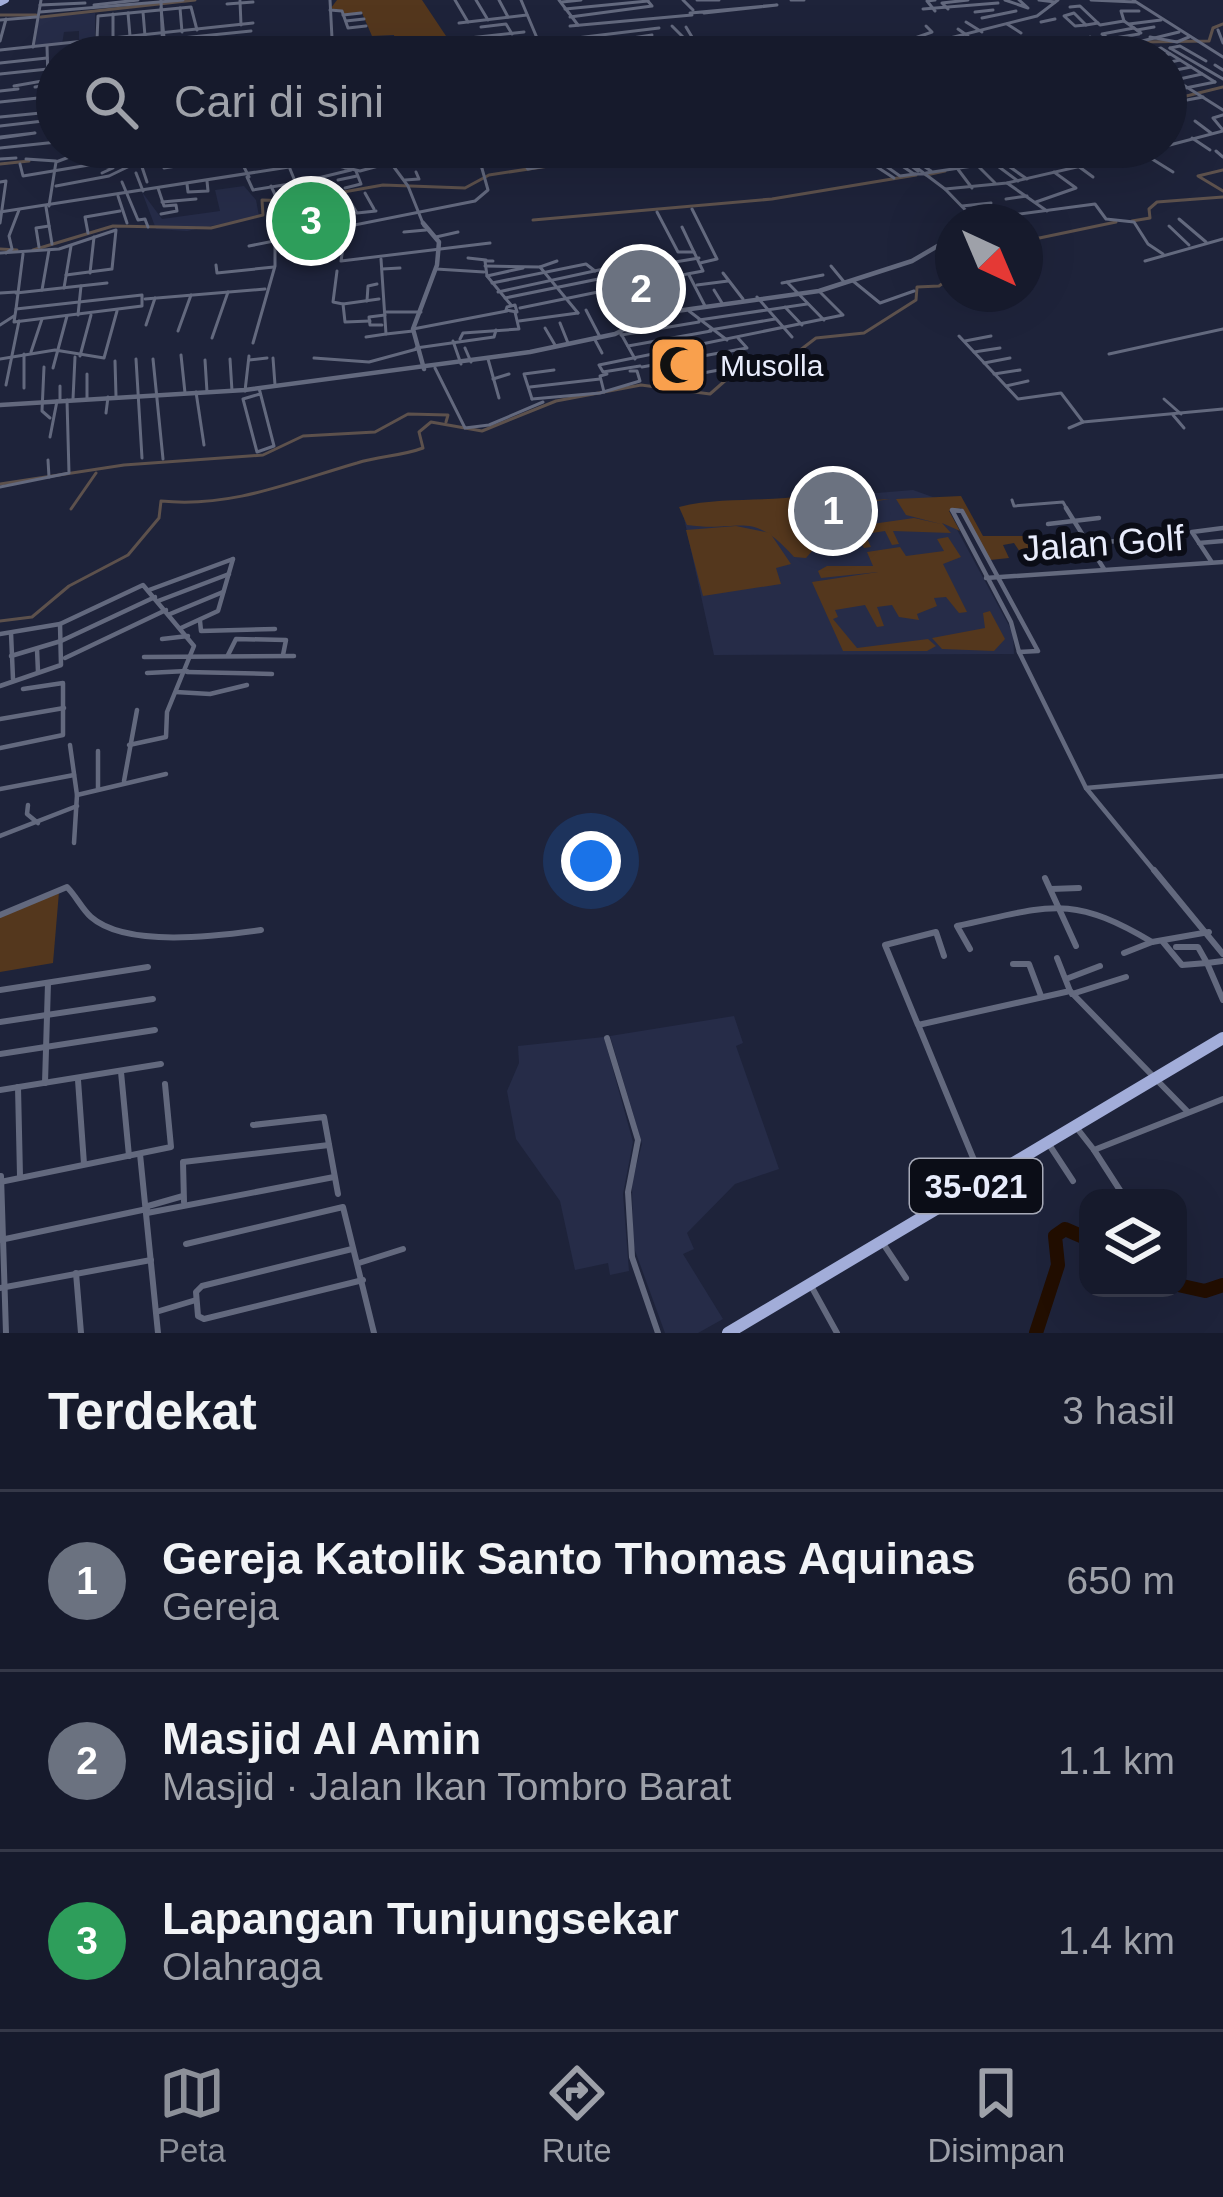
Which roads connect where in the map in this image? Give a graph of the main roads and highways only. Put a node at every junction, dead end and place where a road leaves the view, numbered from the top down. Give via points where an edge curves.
1 (1223, 1038) edge
2 (736, 1331) edge

1 - 2 main road, 35-021

